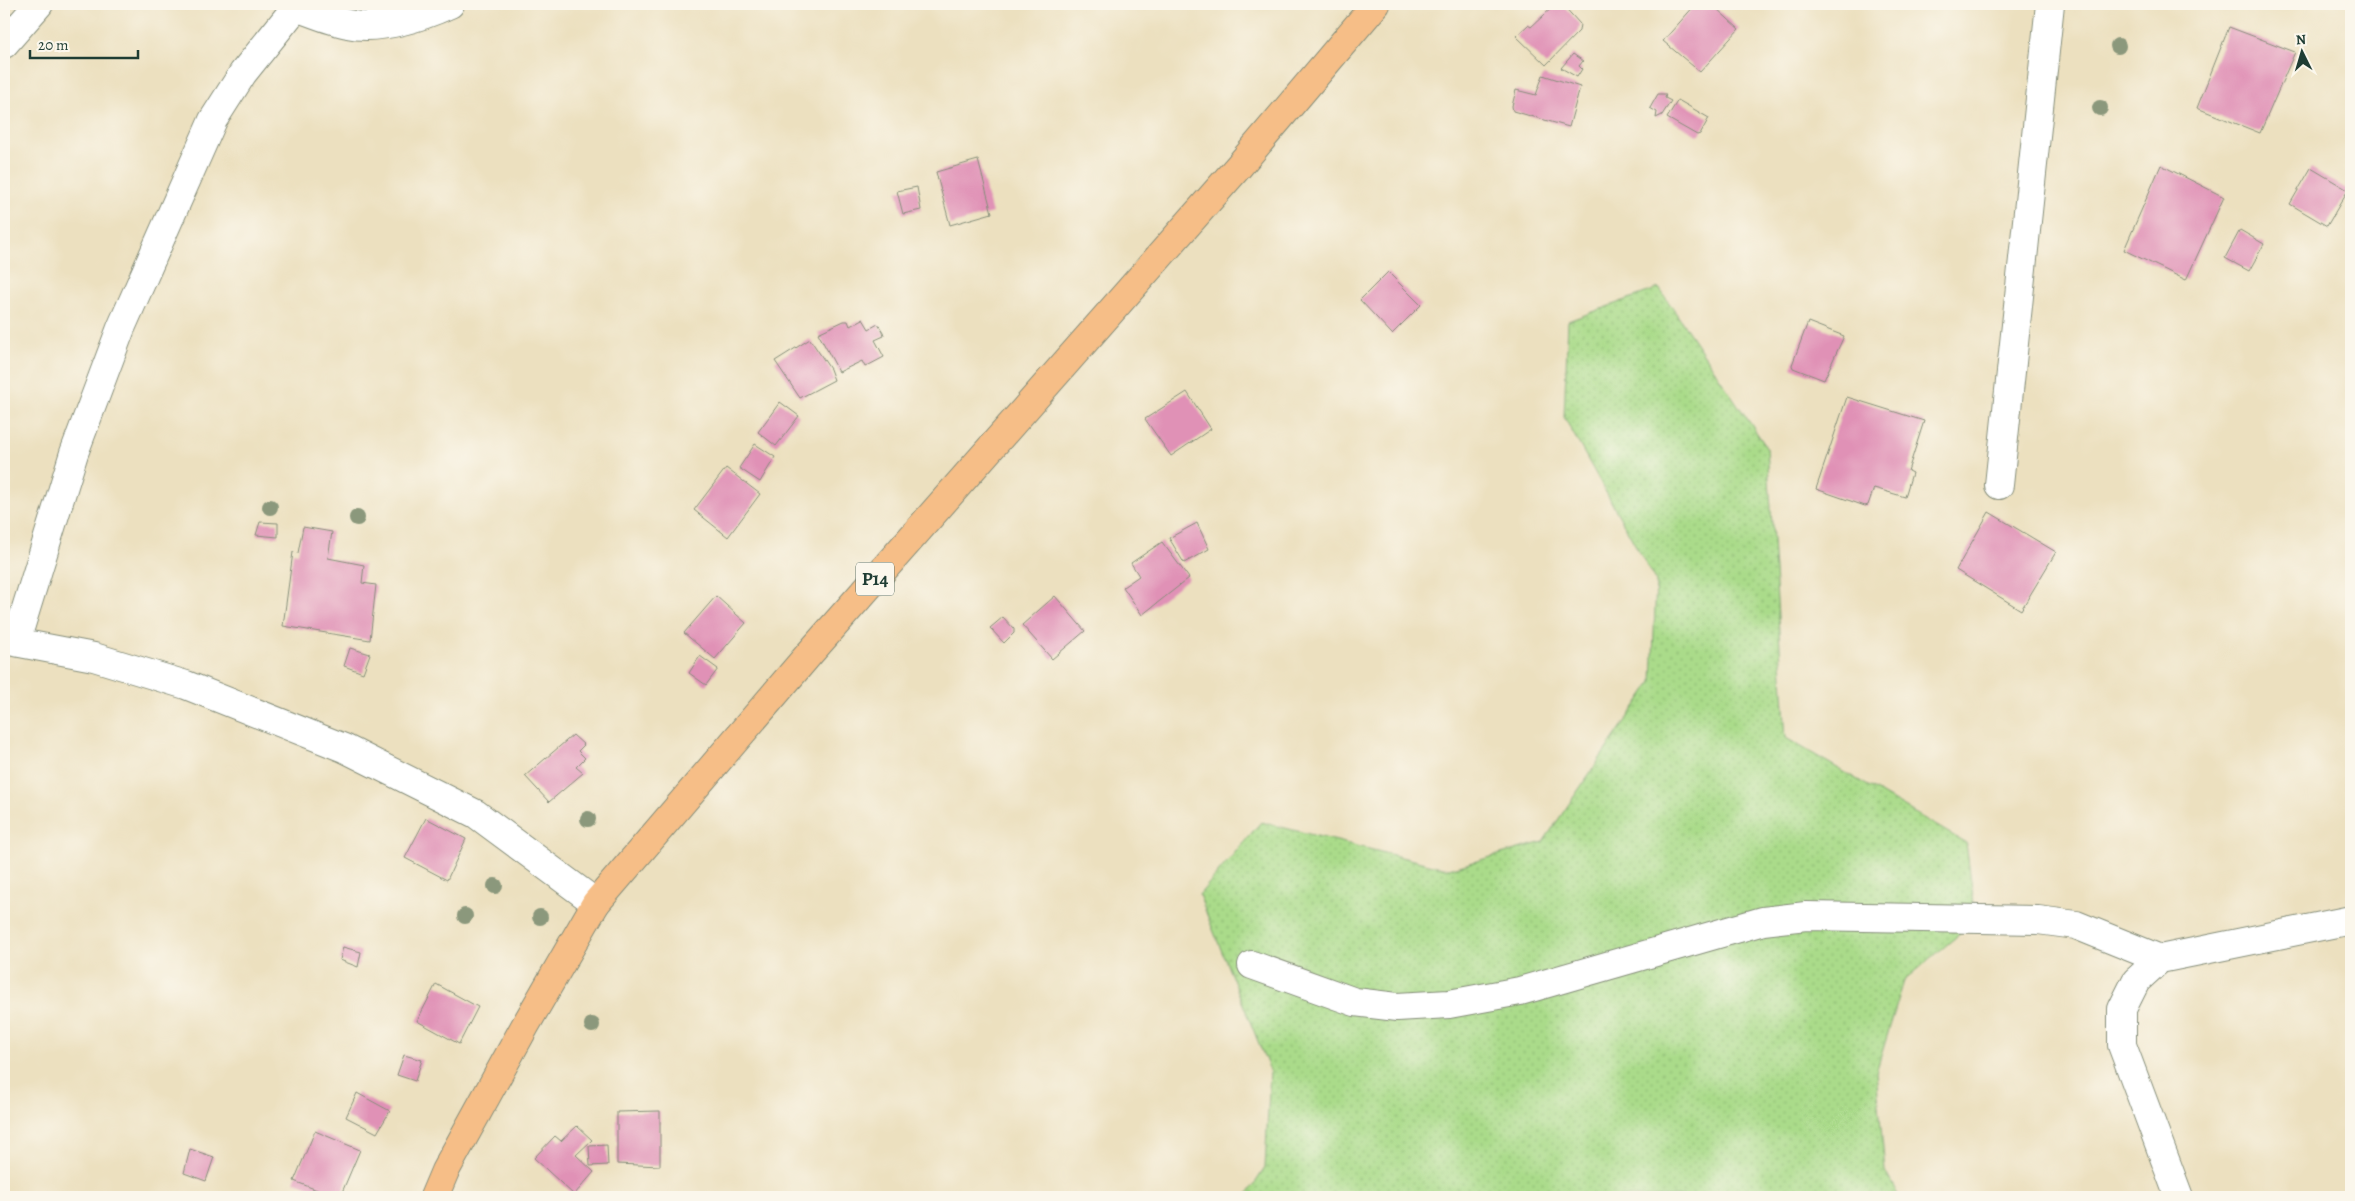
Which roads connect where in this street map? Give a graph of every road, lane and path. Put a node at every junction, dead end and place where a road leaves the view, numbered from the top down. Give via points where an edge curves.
1 (39, 4) edge
2 (450, 4) edge
3 (1376, 4) edge
4 (2050, 4) edge
5 (294, 6) edge
6 (4, 44) edge
7 (1999, 485) dead end
8 (10, 640) edge
9 (596, 903) junction
10 (2351, 920) edge
11 (2160, 959) junction
12 (1252, 965) dead end
13 (434, 1197) edge
14 (2179, 1197) edge

1 - 6 street
2 - 5 street via 426,15 387,24 349,25
3 - 9 main road, P14 via 1239,166 810,653
4 - 7 street
5 - 8 street via 243,73 213,120 121,328
8 - 9 street via 94,658 186,685 344,748 476,814
9 - 13 main road, P14 via 520,1034
10 - 11 street
11 - 12 street via 2076,925 2038,920 1806,916 1763,920 1520,991 1449,1004 1397,1007 1355,1002
11 - 14 street via 2136,981 2122,1009 2122,1045

